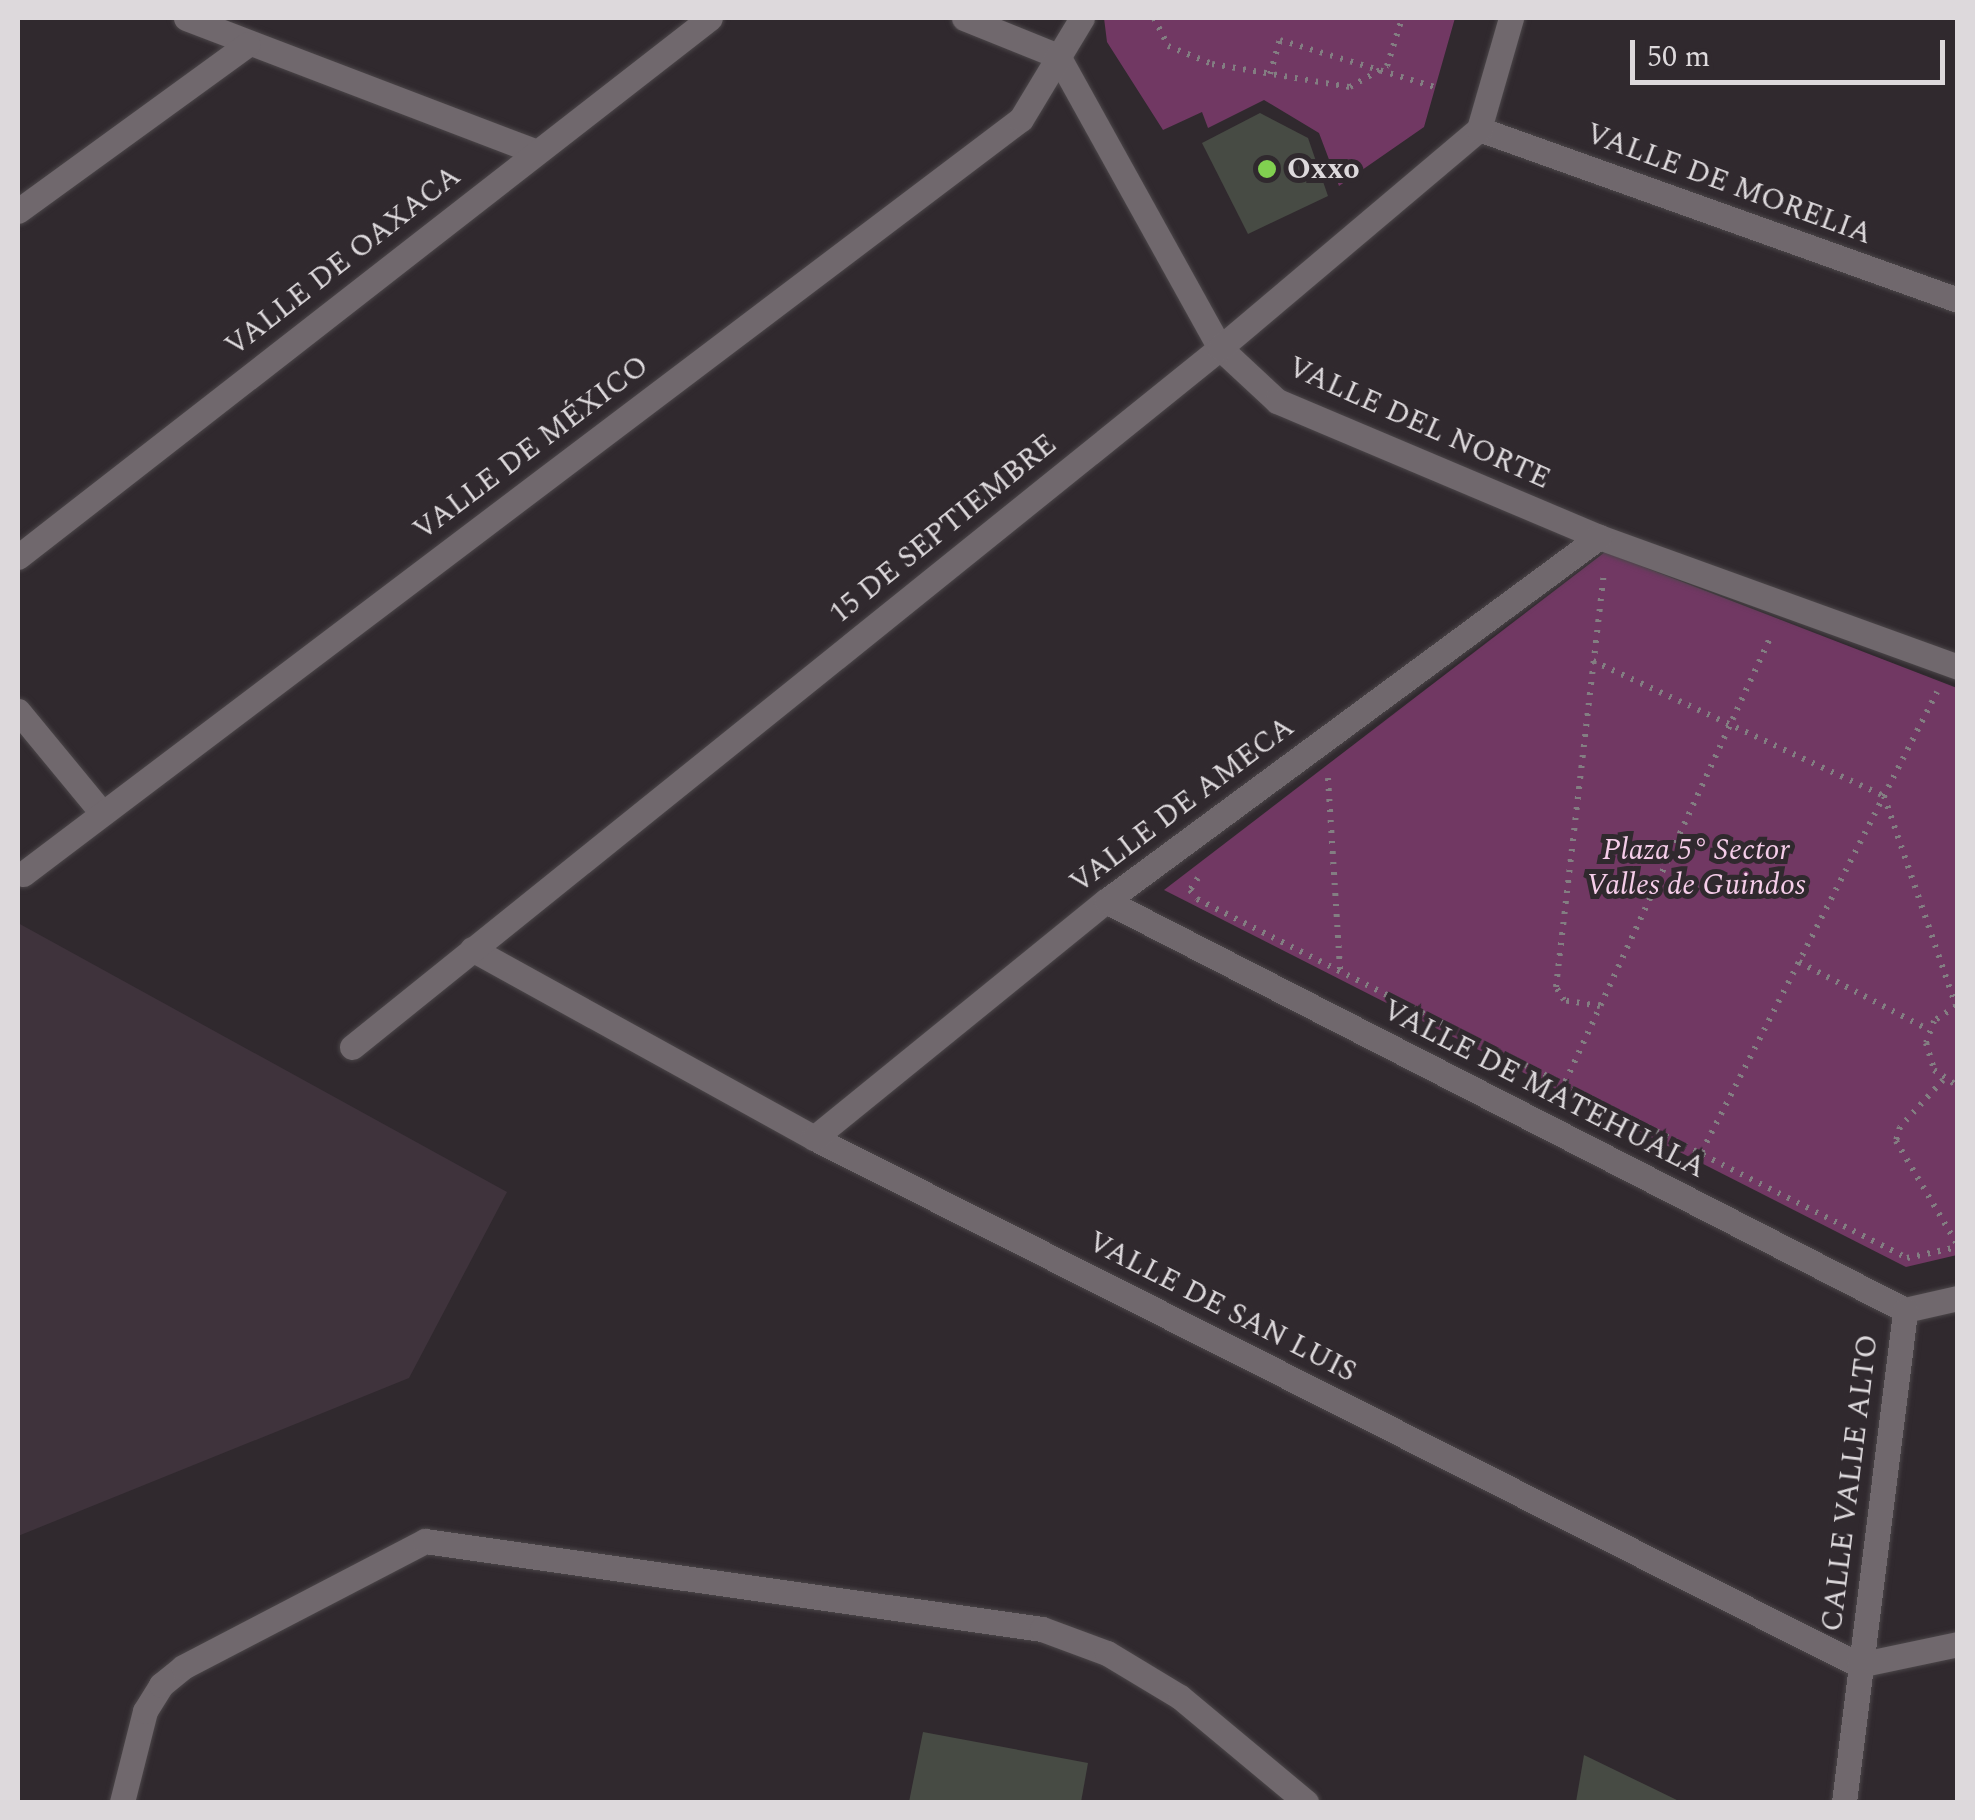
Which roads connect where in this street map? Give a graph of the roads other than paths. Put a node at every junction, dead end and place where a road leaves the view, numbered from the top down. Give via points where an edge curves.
1 (186, 18) edge
2 (710, 18) edge
3 (964, 18) edge
4 (1082, 18) edge
5 (1510, 18) edge
6 (248, 44) junction
7 (1058, 56) junction
8 (1479, 128) junction
9 (536, 152) junction
10 (18, 211) edge
11 (1958, 300) edge
12 (1220, 348) junction
13 (1599, 537) junction
14 (18, 557) edge
15 (1950, 675) edge
16 (18, 711) edge
17 (102, 813) junction
18 (23, 874) dead end
19 (1106, 901) junction
20 (472, 950) junction
21 (352, 1047) dead end
22 (814, 1138) junction
23 (1958, 1298) edge
24 (1905, 1310) junction
25 (1958, 1644) edge
26 (1859, 1664) junction
27 (122, 1802) edge
28 (1306, 1802) edge
29 (1844, 1802) edge

1 - 6 street
2 - 9 street, VALLE DE OAXACA
3 - 7 street
4 - 7 street, VALLE DE MÉXICO
5 - 8 street
6 - 9 street
6 - 10 street
7 - 12 street, VALLE DEL NORTE
7 - 17 street, VALLE DE MÉXICO via 1022,119
8 - 11 street, VALLE DE MORELIA
8 - 12 street, 15 DE SEPTIEMBRE
9 - 14 street, VALLE DE OAXACA
12 - 13 street, VALLE DEL NORTE via 1297,412
12 - 20 street, 15 DE SEPTIEMBRE
13 - 15 street, VALLE DEL NORTE
13 - 19 street, VALLE DE AMECA
16 - 17 street
17 - 18 street, VALLE DE MÉXICO
19 - 22 street, VALLE DE AMECA
19 - 24 street, VALLE DE MATEHUALA
20 - 21 street, 15 DE SEPTIEMBRE
20 - 22 street, VALLE DE SAN LUIS
22 - 26 street, VALLE DE SAN LUIS
23 - 24 street
24 - 26 street, CALLE VALLE ALTO
25 - 26 street
26 - 29 street, CALLE VALLE ALTO
27 - 28 street via 145,1711 183,1666 425,1542 1042,1629 1107,1654 1180,1696

